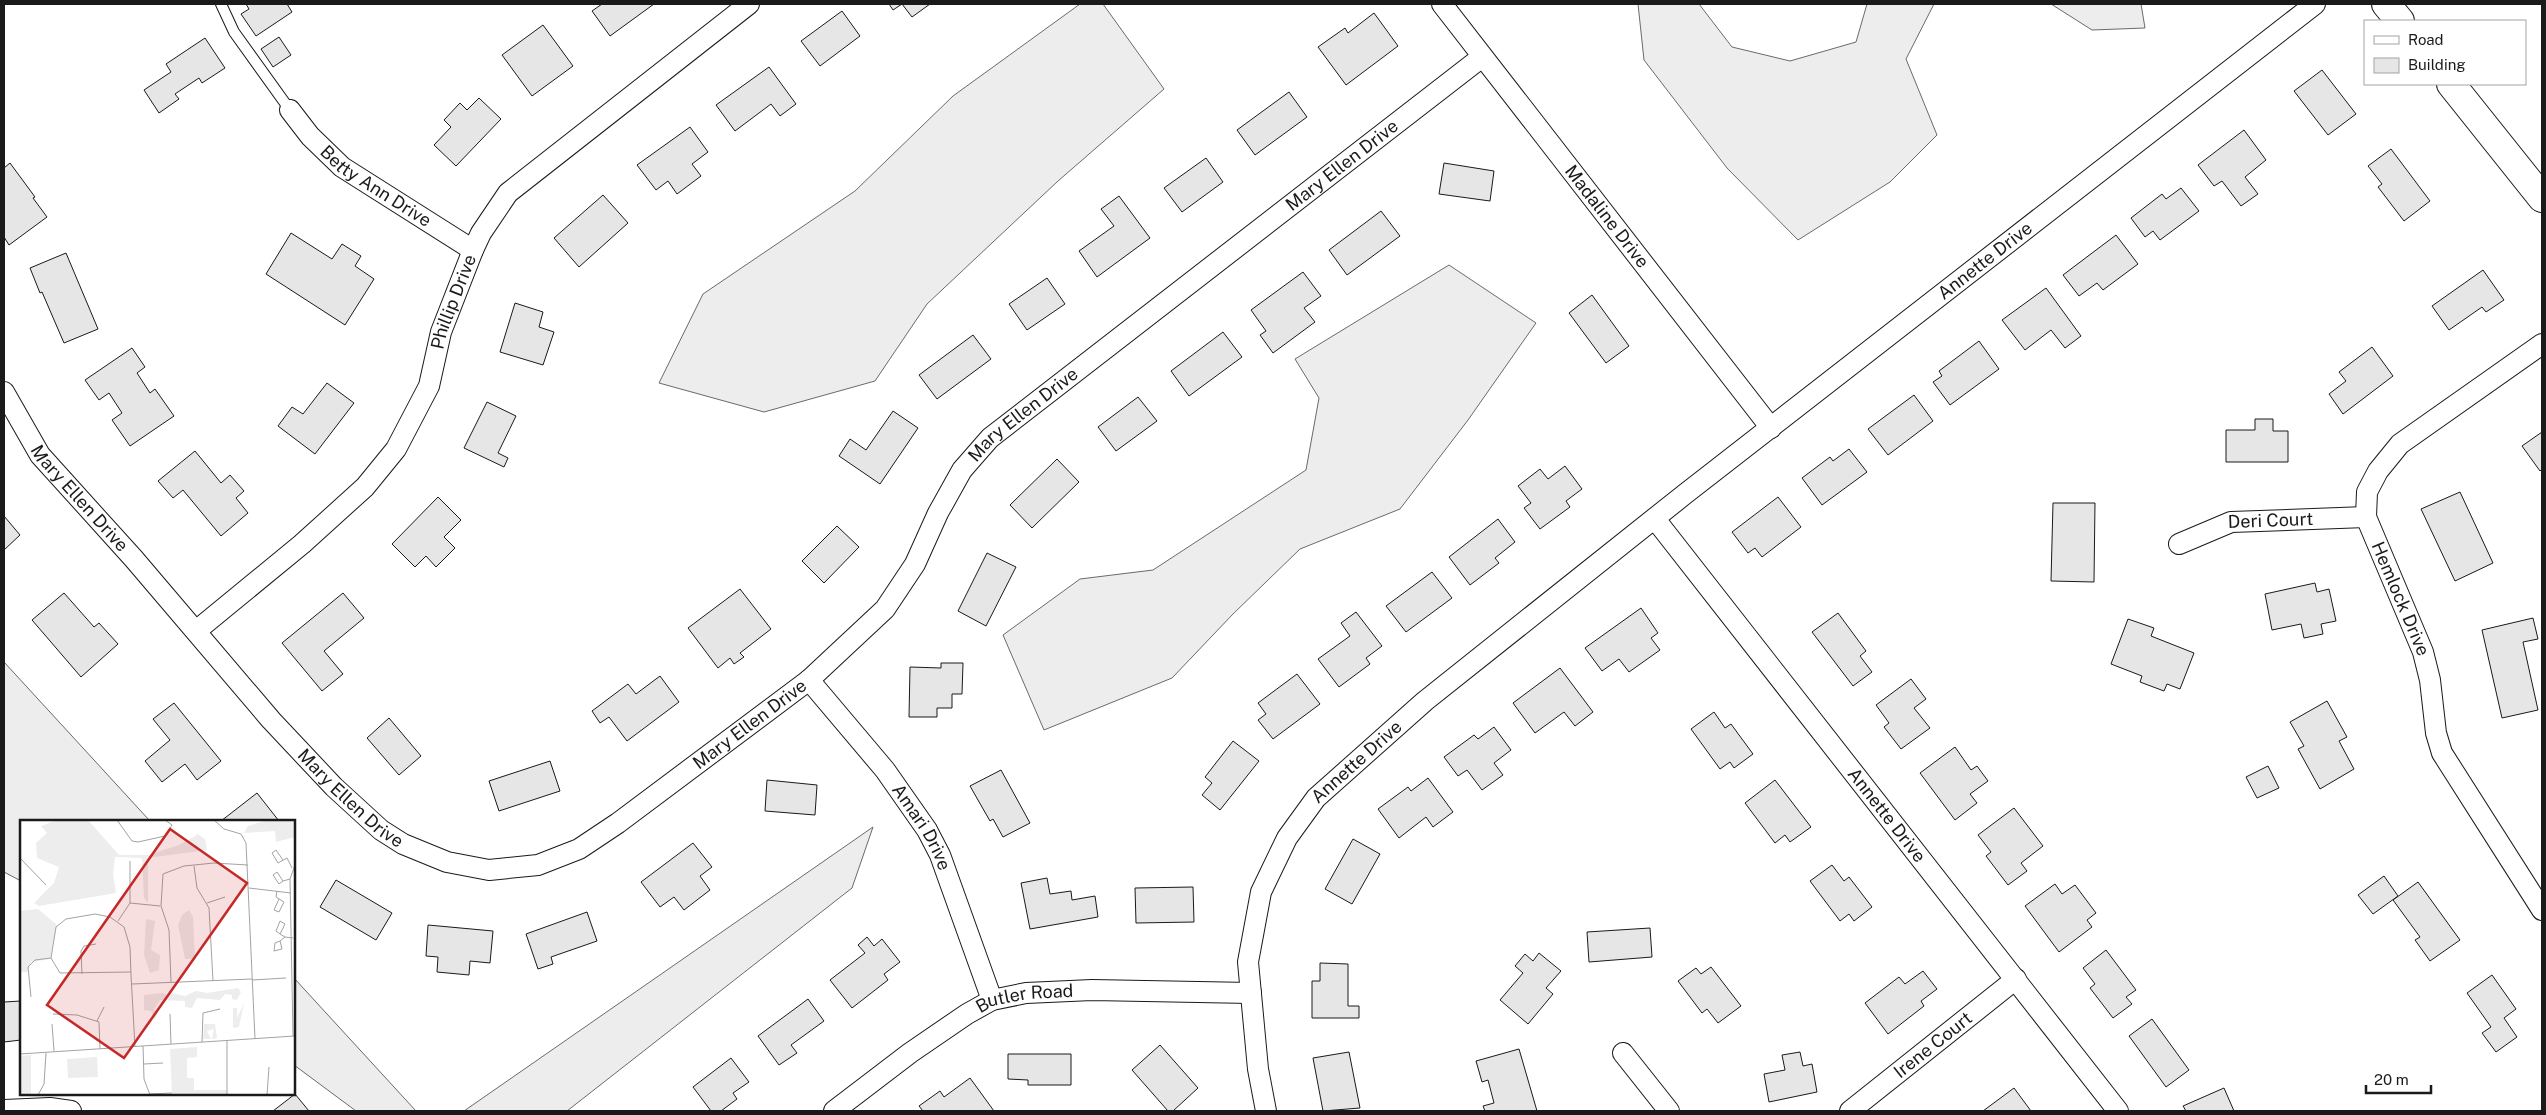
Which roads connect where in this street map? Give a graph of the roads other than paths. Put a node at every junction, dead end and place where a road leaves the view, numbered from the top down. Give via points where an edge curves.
1 (221, 4) edge
2 (749, 4) edge
3 (1442, 4) edge
4 (2315, 4) edge
5 (2386, 4) edge
6 (2399, 20) edge
7 (1482, 57) junction
8 (2451, 85) edge
9 (290, 110) joint
10 (2542, 198) edge
11 (473, 250) junction
12 (2542, 344) edge
13 (4, 392) edge
14 (1771, 428) junction
15 (2366, 517) junction
16 (1655, 519) junction
17 (2179, 544) dead end
18 (196, 631) junction
19 (809, 680) junction
20 (2542, 910) edge
21 (2016, 979) junction
22 (1251, 993) junction
23 (992, 1000) junction
24 (1623, 1053) dead end
25 (4, 1110) edge
26 (71, 1111) edge
27 (834, 1111) edge
28 (1266, 1111) edge
29 (1669, 1111) edge
30 (1850, 1111) edge
31 (2118, 1111) edge

1 - 9 lane via 234,32
2 - 11 street, Phillip Drive via 521,181 508,193 480,233
3 - 7 street, Madaline Drive
4 - 14 street, Annette Drive
5 - 6 main road
7 - 14 street, Madaline Drive
7 - 19 street, Mary Ellen Drive via 990,438 962,470 915,564 885,609
8 - 10 main road
9 - 11 street, Betty Ann Drive via 310,136 342,167
11 - 18 street, Phillip Drive via 440,332 428,386 396,449 365,487 302,544
12 - 15 street, Hemlock Drive via 2400,444 2378,471 2367,492
13 - 18 street, Mary Ellen Drive via 40,455
14 - 16 street, Annette Drive
15 - 17 street, Deri Court via 2231,522
15 - 20 street, Hemlock Drive via 2423,652 2442,753
16 - 21 street, Annette Drive
16 - 22 street, Annette Drive via 1425,701 1316,798 1287,838 1261,892 1248,962
18 - 19 street, Mary Ellen Drive via 271,720 334,787 381,830 403,844 447,862 489,870 538,865 579,849
19 - 23 street, Amari Drive via 885,770 927,830 940,855
21 - 30 street, Irene Court
21 - 31 street, Annette Drive
22 - 23 street, Butler Road via 1092,990 1026,993
22 - 28 street, Annette Drive via 1258,1069
23 - 27 street, Butler Road via 910,1053
24 - 29 street
25 - 26 street via 50,1108

